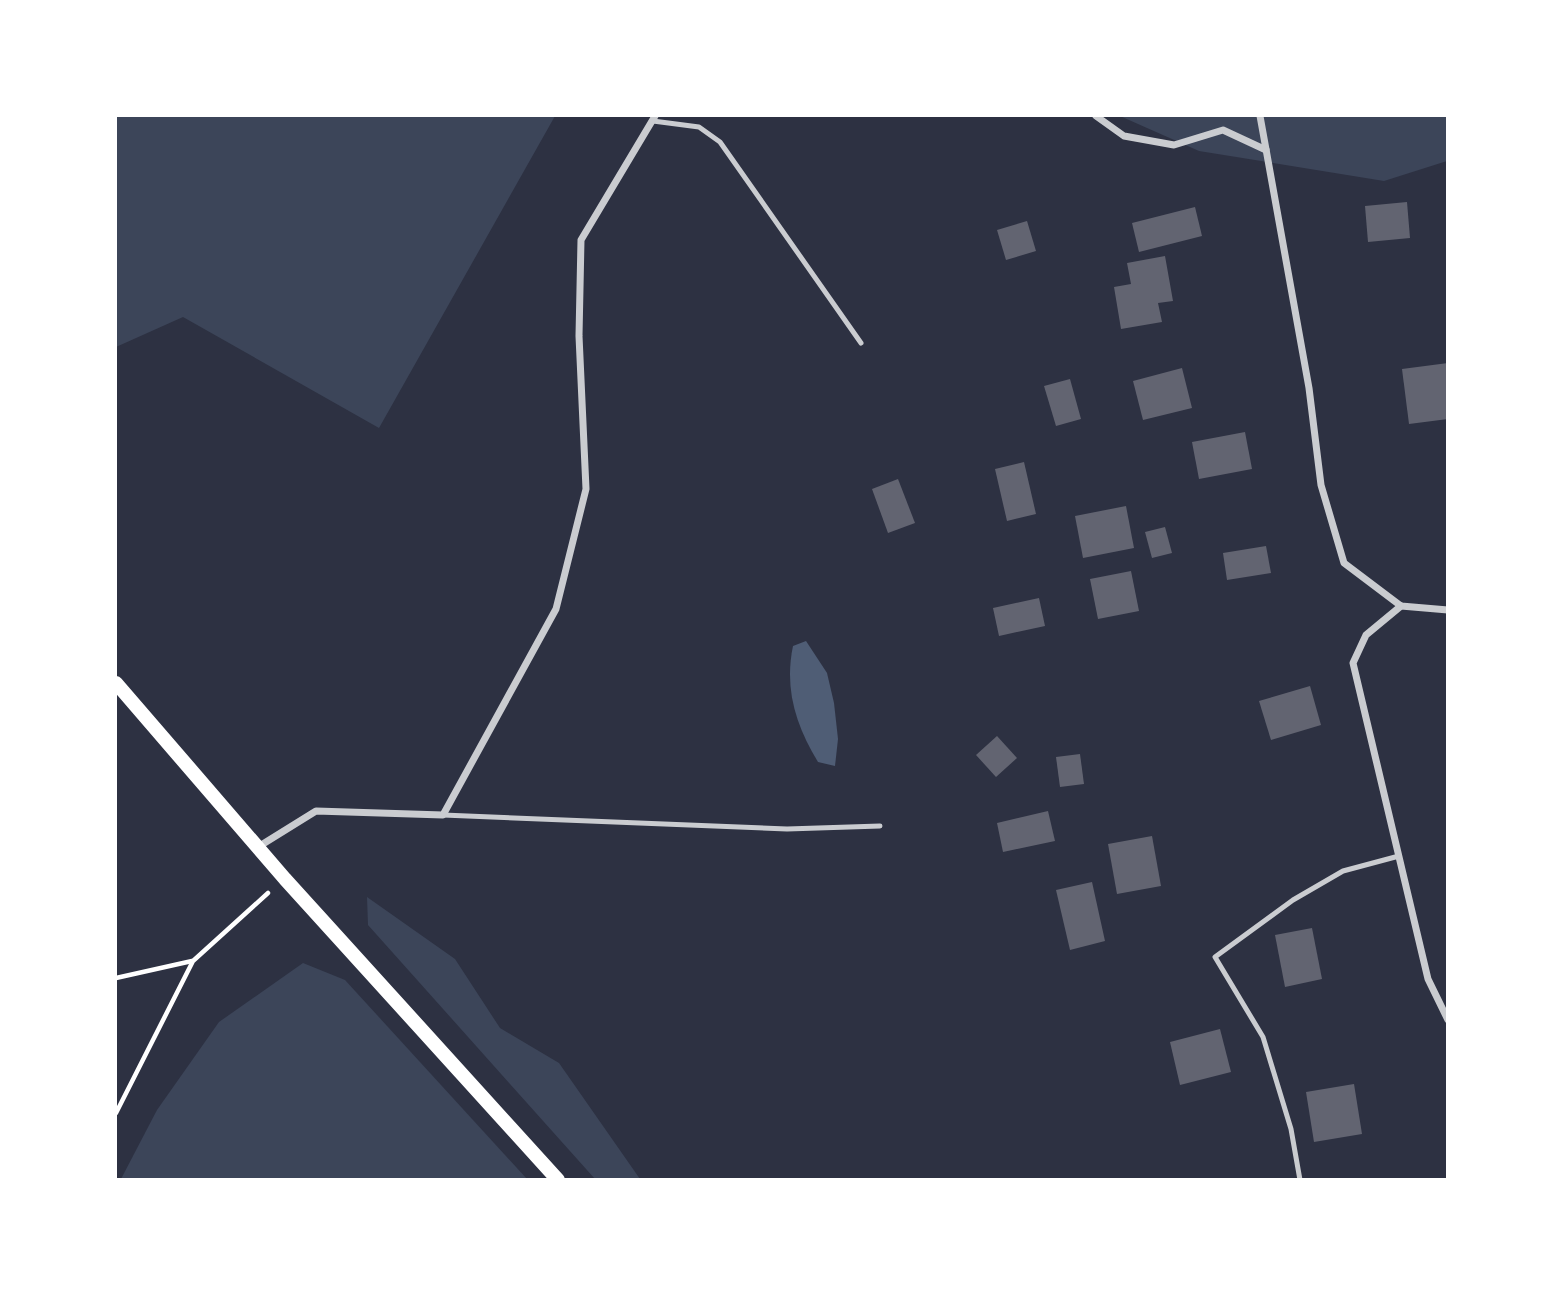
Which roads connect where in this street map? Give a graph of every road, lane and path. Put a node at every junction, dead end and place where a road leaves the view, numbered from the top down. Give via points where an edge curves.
1 (1096, 116) edge
2 (1260, 116) edge
3 (654, 118) edge
4 (1266, 150) junction
5 (862, 343) dead end
6 (1401, 606) junction
7 (1447, 610) edge
8 (116, 683) edge
9 (443, 815) junction
10 (880, 826) dead end
11 (258, 848) junction
12 (1399, 856) junction
13 (285, 879) junction
14 (193, 961) junction
15 (116, 978) edge
16 (1447, 1020) edge
17 (116, 1114) edge
18 (558, 1180) edge
19 (1300, 1180) edge

1 - 4 street via 1124,136 1174,145 1223,130
2 - 4 street
3 - 5 lane via 699,127 720,142
3 - 9 street via 581,240 579,336 586,489 556,609
4 - 6 street via 1309,388 1321,485 1344,563
6 - 7 street
6 - 12 street via 1366,635 1353,663
8 - 11 main road
9 - 10 lane via 787,830
9 - 11 street via 316,811
11 - 13 main road
12 - 16 street via 1428,979
12 - 19 lane via 1343,871 1293,900 1215,957 1264,1038 1291,1129
13 - 14 path
13 - 18 main road
14 - 15 path
14 - 17 path

